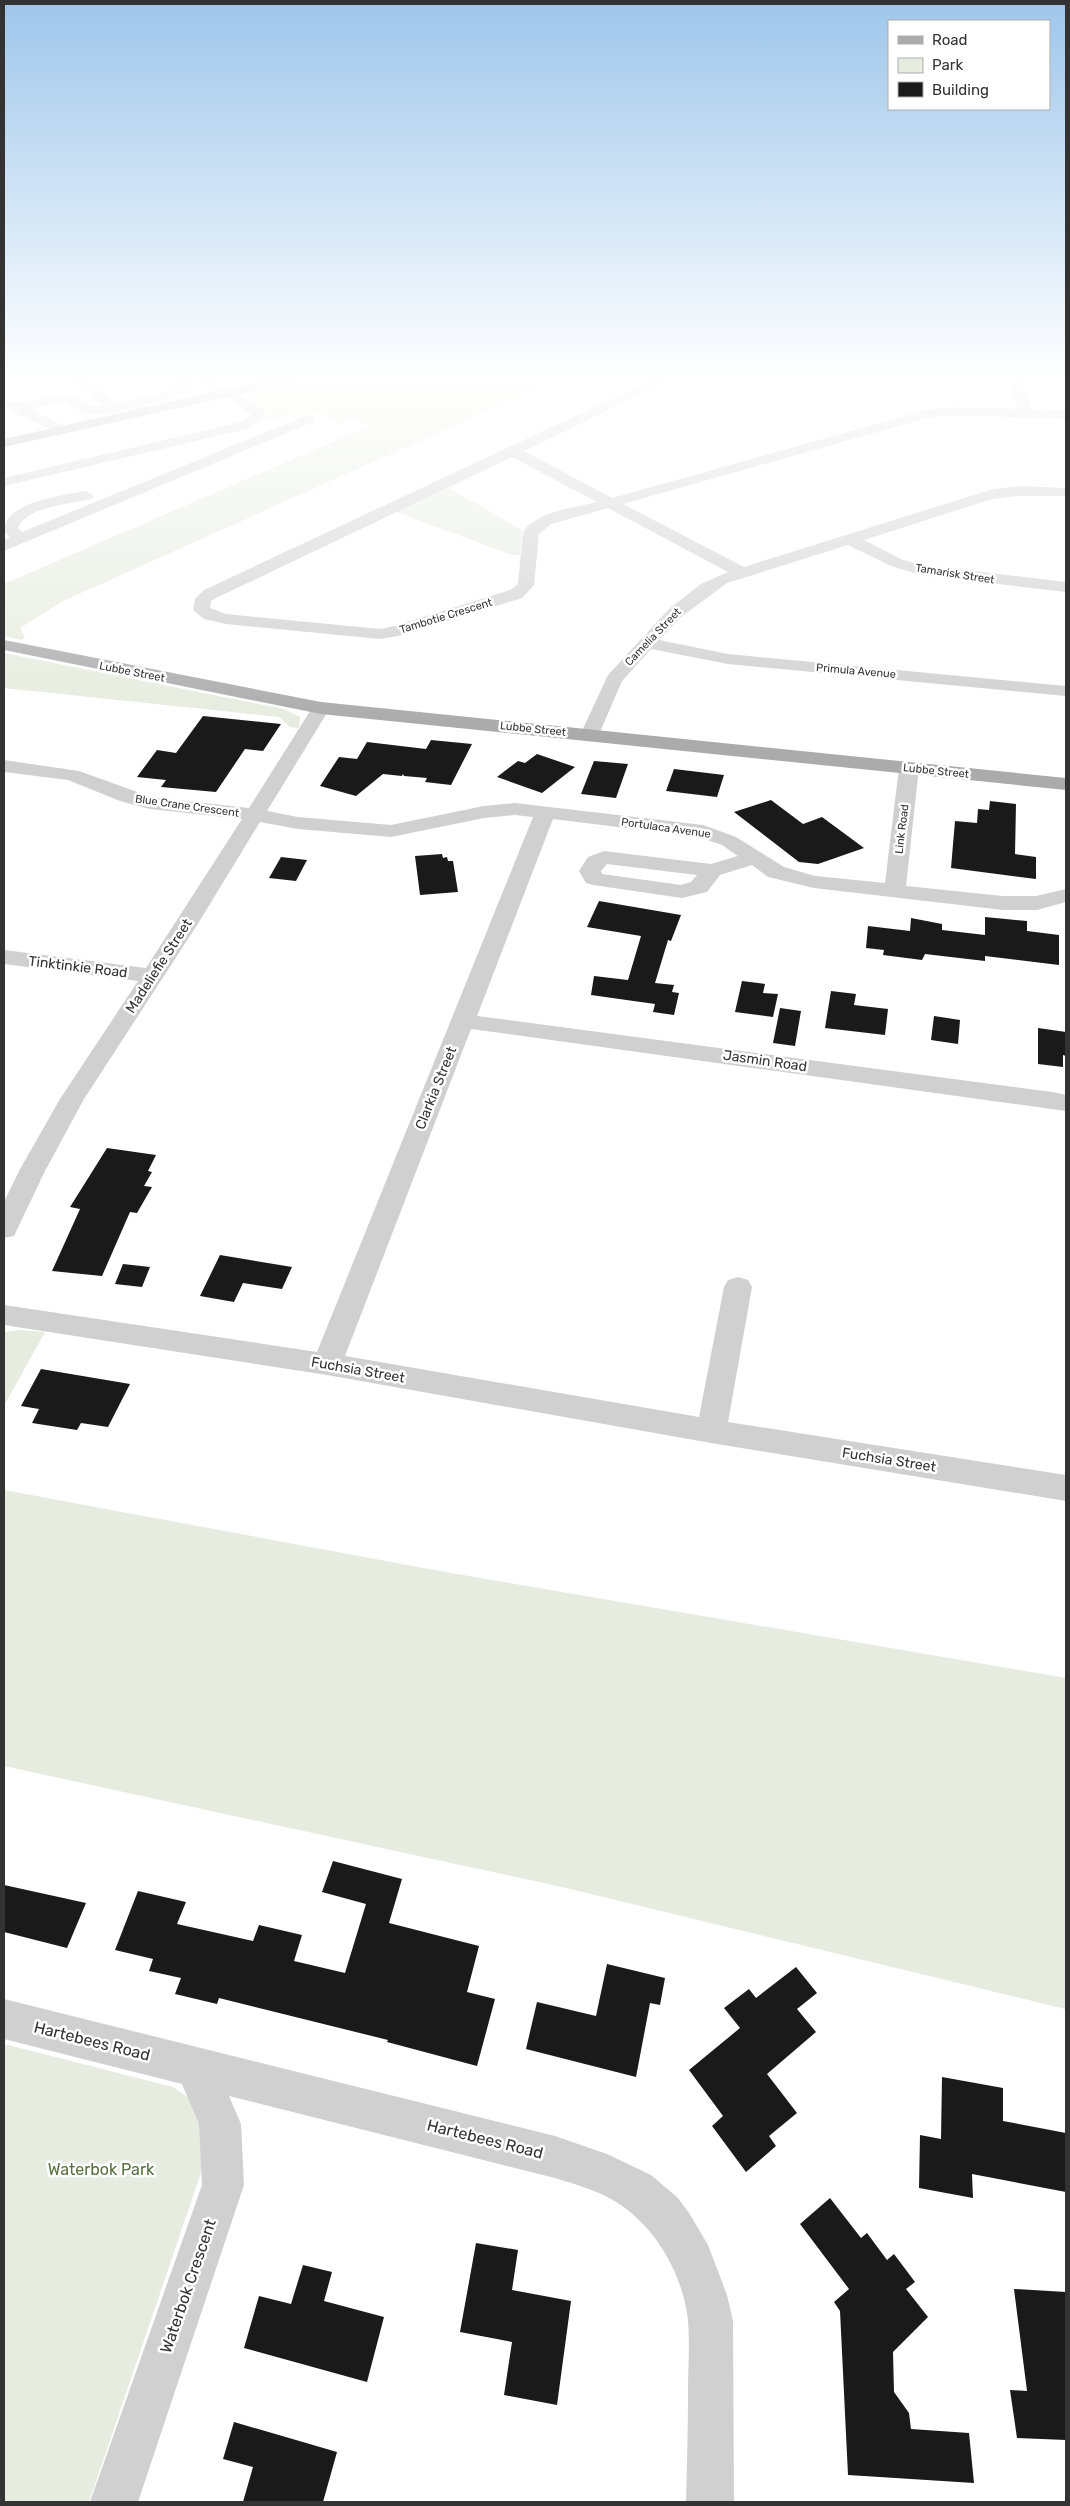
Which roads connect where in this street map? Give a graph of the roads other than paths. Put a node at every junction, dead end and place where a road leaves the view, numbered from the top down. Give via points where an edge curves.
1 (133, 490) joint
2 (433, 490) edge
3 (586, 490) edge
4 (657, 490) edge
5 (1066, 492) edge
6 (611, 503) junction
7 (19, 538) junction
8 (849, 539) junction
9 (4, 546) edge
10 (740, 572) junction
11 (1066, 587) edge
12 (647, 643) junction
13 (4, 645) edge
14 (1066, 691) edge
15 (321, 708) junction
16 (590, 735) junction
17 (4, 766) edge
18 (909, 768) junction
19 (1066, 784) edge
20 (545, 813) junction
21 (256, 815) junction
22 (754, 858) junction
23 (712, 870) dead end
24 (895, 891) junction
25 (1066, 895) edge
26 (4, 957) edge
27 (152, 976) junction
28 (462, 1021) junction
29 (1066, 1103) edge
30 (4, 1229) edge
31 (738, 1287) dead end
32 (4, 1316) edge
33 (327, 1364) junction
34 (711, 1431) junction
35 (1066, 1488) edge
36 (4, 2019) edge
37 (196, 2068) junction
38 (114, 2502) edge
39 (710, 2502) edge

1 - 7 street
1 - 7 street via 78,498 27,511 10,524 12,533
2 - 6 street, Tambotie Crescent via 210,594 203,599 201,610 226,619 371,634 398,631 520,592 526,585 530,536 534,528 546,521
3 - 6 street
4 - 6 street, Tambotie Crescent
5 - 8 street, Camelia Street via 1018,491 990,495
6 - 10 street
7 - 9 street
8 - 10 street, Camelia Street
8 - 11 street, Tamarisk Street via 897,563 921,570
10 - 12 street, Camelia Street via 707,588 675,613
12 - 14 street, Primula Avenue via 736,660
12 - 16 street, Camelia Street via 614,678
13 - 15 main road, Lubbe Street
15 - 16 main road, Lubbe Street
15 - 21 street, Madeliefie Street
16 - 18 main road, Lubbe Street
17 - 21 street, Blue Crane Crescent via 72,775 139,801
18 - 19 main road, Lubbe Street
18 - 24 street, Link Road
20 - 21 street, Portulaca Avenue via 488,810 391,832 298,823
20 - 22 street, Portulaca Avenue via 703,831 729,841
20 - 28 street, Clarkia Street
21 - 27 street, Madeliefie Street
22 - 23 street
22 - 24 street, Portulaca Avenue via 776,872 799,880
24 - 25 street, Portulaca Avenue via 1020,904 1044,902
26 - 27 street, Tinktinkie Road
27 - 30 street, Madeliefie Street via 72,1100
28 - 29 street, Jasmin Road
28 - 33 street, Clarkia Street
31 - 34 street
32 - 33 street, Fuchsia Street
33 - 34 street, Fuchsia Street
34 - 35 street, Fuchsia Street
36 - 37 street, Hartebees Road
37 - 38 street, Waterbok Crescent via 220,2124 223,2185
37 - 39 street, Hartebees Road via 555,2157 605,2173 637,2191 662,2214 686,2249 699,2276 709,2313

